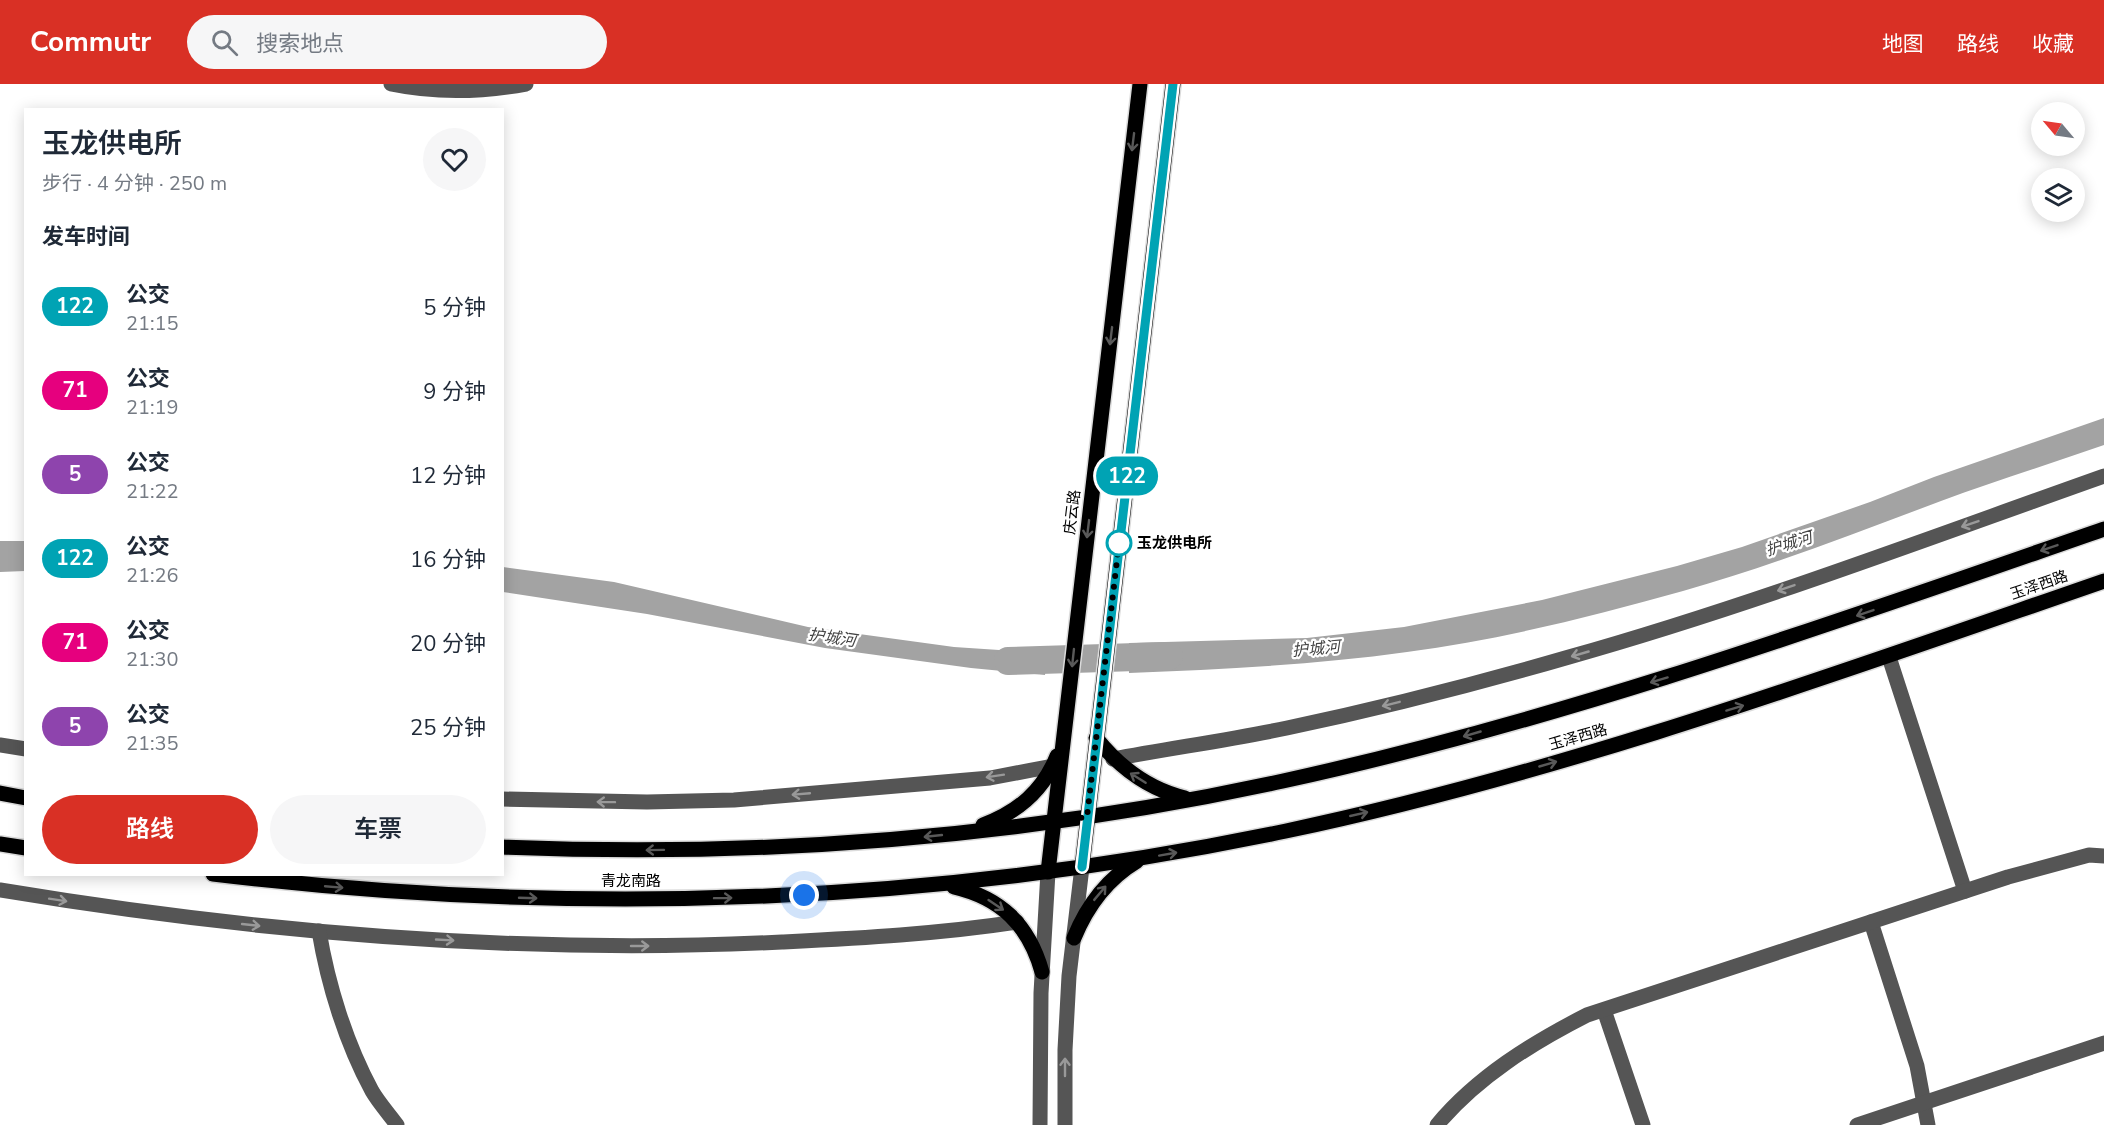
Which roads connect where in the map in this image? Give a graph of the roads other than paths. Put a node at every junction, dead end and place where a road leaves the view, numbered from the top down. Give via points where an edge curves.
1 (391, 84) edge
2 (526, 84) edge
3 (1140, 84) edge
4 (1173, 84) edge
5 (2104, 476) edge
6 (2104, 529) edge
7 (2104, 581) edge
8 (1889, 657) junction
9 (1096, 738) junction
10 (1064, 739) junction
11 (0, 745) edge
12 (24, 749) edge
13 (1113, 759) junction
14 (1053, 766) junction
15 (0, 793) edge
16 (24, 798) edge
17 (504, 799) edge
18 (1191, 799) junction
19 (1087, 817) junction
20 (1054, 821) junction
21 (961, 833) junction
22 (0, 844) edge
23 (504, 847) edge
24 (24, 848) edge
25 (2104, 856) edge
26 (1141, 858) junction
27 (1082, 867) junction
28 (1048, 872) junction
29 (234, 876) edge
30 (921, 887) junction
31 (0, 890) edge
32 (1965, 891) junction
33 (1017, 922) junction
34 (1871, 922) junction
35 (319, 932) junction
36 (1074, 938) junction
37 (1042, 972) junction
38 (1604, 1010) junction
39 (2104, 1043) edge
40 (1924, 1103) junction
41 (397, 1125) edge
42 (1040, 1125) edge
43 (1065, 1125) edge
44 (1437, 1125) edge
45 (1643, 1125) edge
46 (1857, 1125) edge
47 (1928, 1125) edge

1 - 2 street via 451,90
3 -> 10 main road, 庆云路
4 - 9 main road
5 -> 13 street via 1778,591 1569,657 1286,728
6 -> 18 main road, 玉泽西路 via 1788,639 1612,694 1352,765
7 - 8 main road, 玉泽西路
26 -> 8 main road, 玉泽西路 via 1290,830 1462,788 1658,732
8 - 32 street
9 - 13 main road
9 - 19 main road
10 - 14 main road
10 - 20 main road, 庆云路
11 - 12 street
18 -> 13 main road via 1150,785
14 -> 17 street via 990,778 734,801
14 - 21 main road via 1038,790 1018,807 997,820
15 - 16 main road
18 - 19 main road, 玉泽西路
19 - 20 main road, 玉泽西路
19 - 27 main road
20 - 21 main road, 青龙南路
20 - 28 main road, 庆云路
21 -> 23 main road, 青龙南路 via 735,849
22 - 24 main road
25 - 32 street via 2089,855
26 - 27 main road, 玉泽西路
36 -> 26 main road via 1086,911 1105,887
27 - 28 main road, 玉泽西路
27 - 36 street
28 - 30 main road, 青龙南路
28 - 37 street
29 -> 30 main road, 青龙南路 via 390,891 557,899 737,898
30 -> 33 main road via 952,887 982,895
31 -> 35 street via 154,914
32 - 34 street
35 -> 33 street via 465,942 647,946 829,940
33 - 37 main road via 1033,945
34 - 38 street
34 - 40 street via 1917,1066
35 - 41 street via 349,1039 373,1092
43 -> 36 street via 1065,1050
37 - 42 street
38 - 44 street via 1562,1028 1515,1057 1465,1096
38 - 45 street
39 - 40 street
40 - 46 street
40 - 47 street

